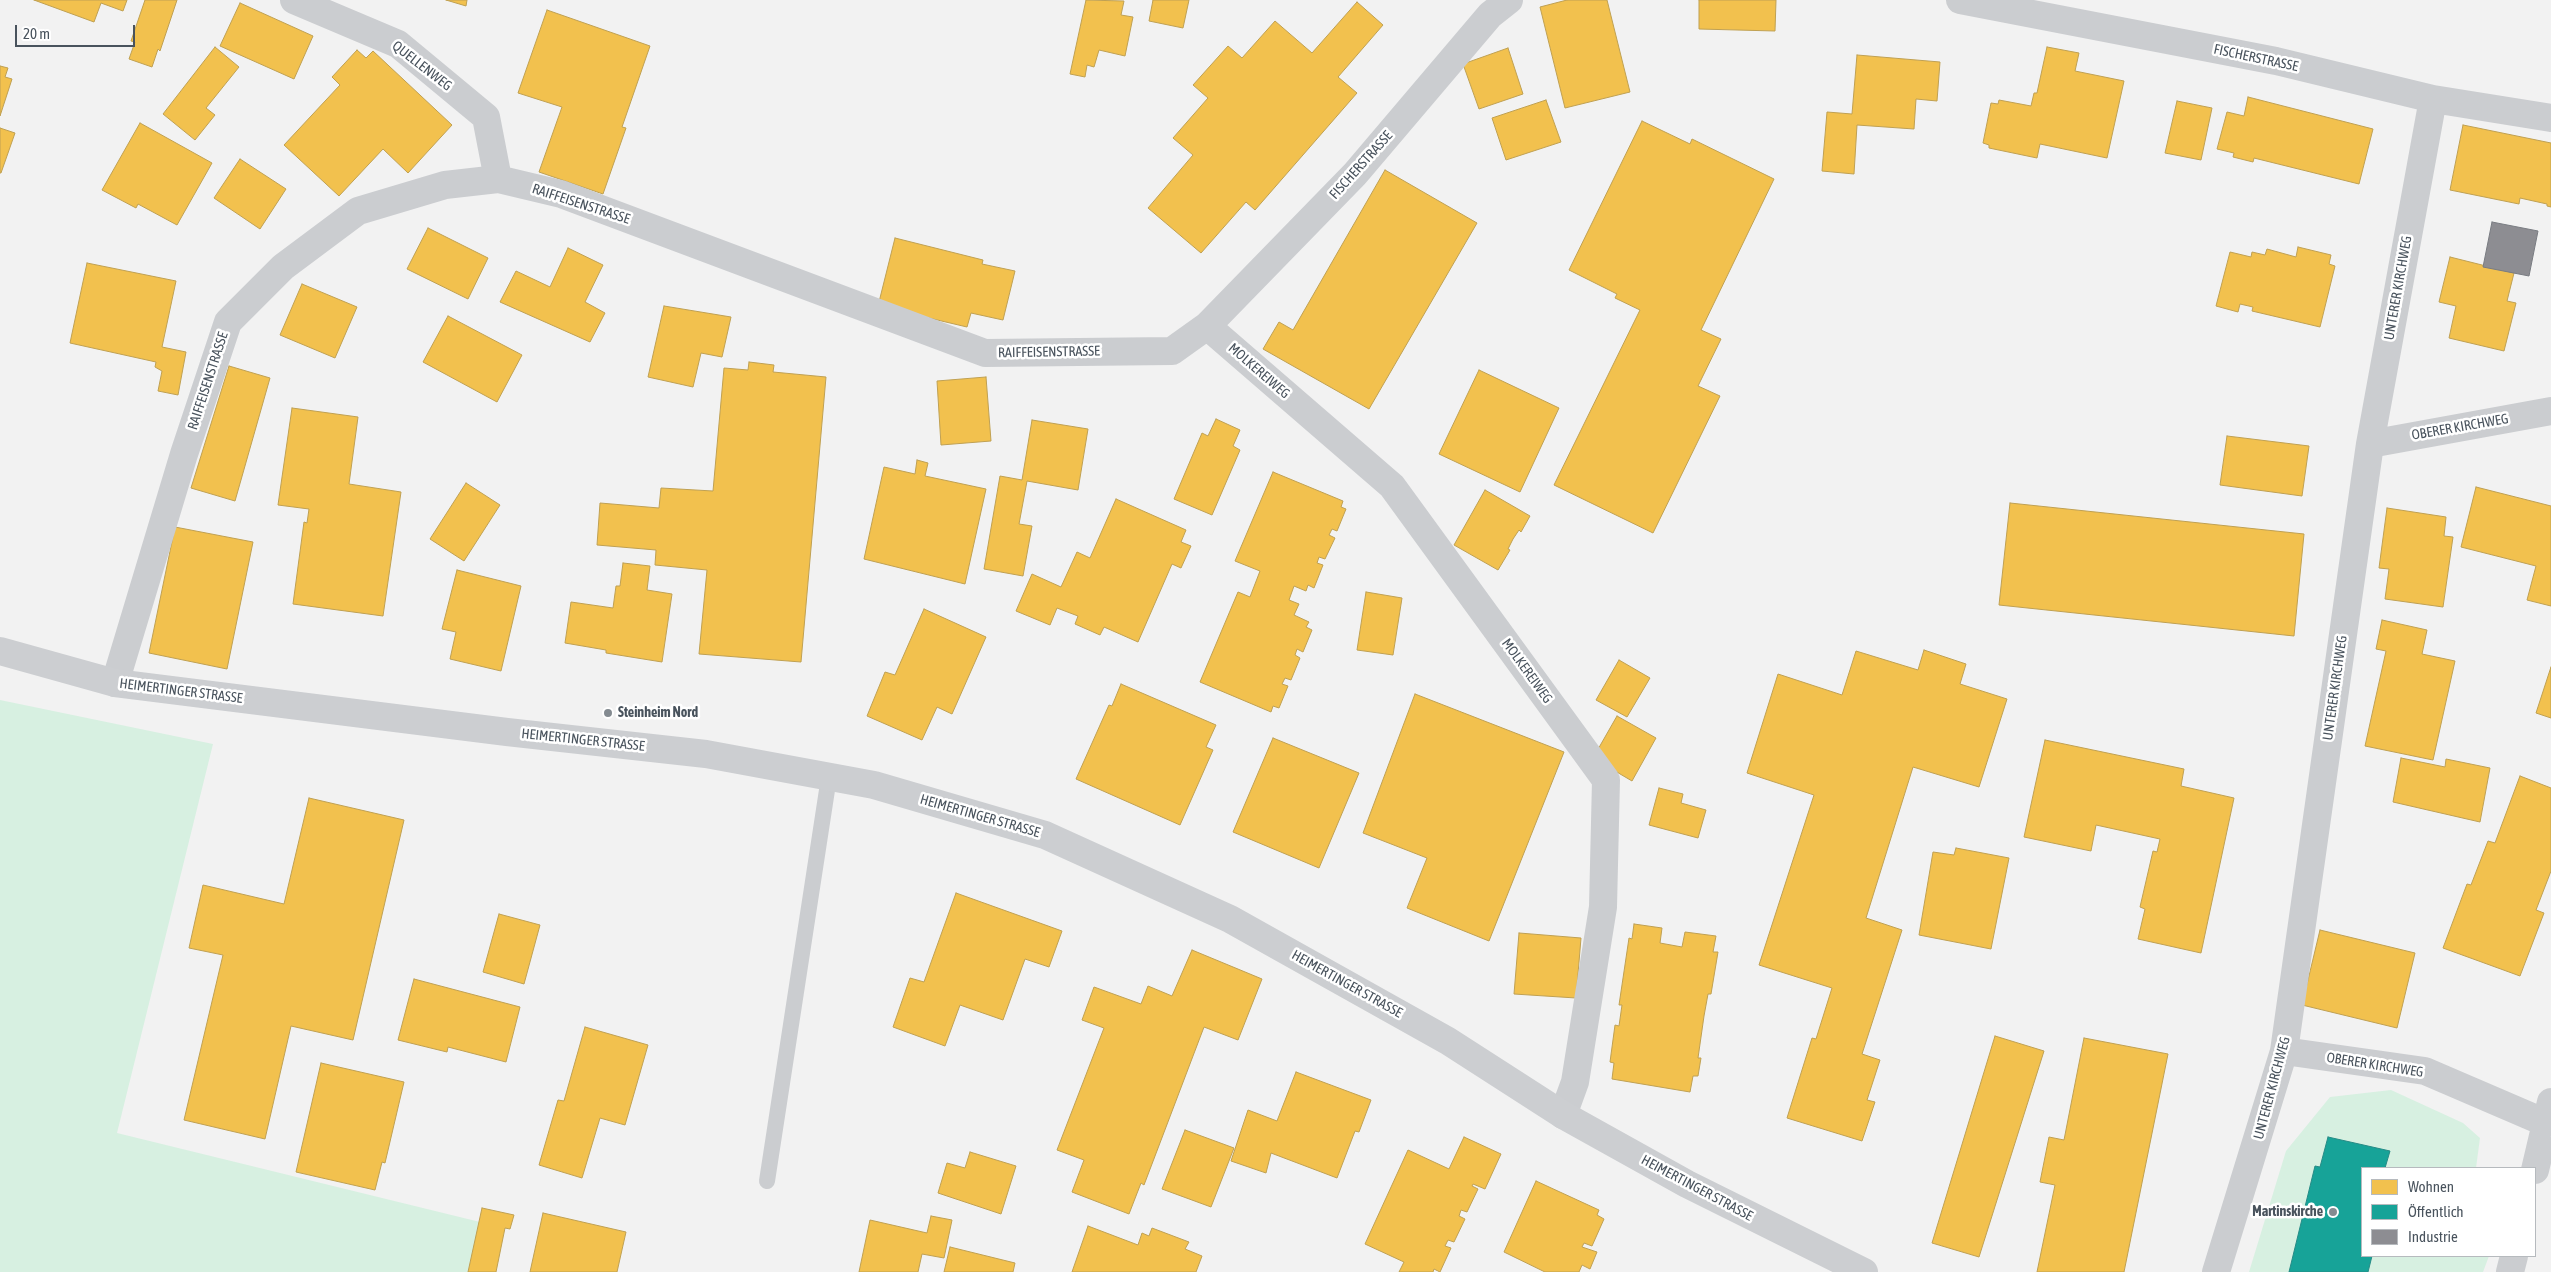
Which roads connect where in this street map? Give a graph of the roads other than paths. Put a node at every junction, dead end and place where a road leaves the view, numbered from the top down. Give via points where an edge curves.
1 (294, 0) edge
2 (1509, 0) edge
3 (1960, 0) edge
4 (2433, 99) junction
5 (2551, 118) edge
6 (498, 179) junction
7 (1207, 326) junction
8 (2551, 411) edge
9 (2370, 444) junction
10 (0, 651) edge
11 (115, 683) junction
12 (830, 777) junction
13 (2284, 1051) junction
14 (2548, 1113) edge
15 (1563, 1115) junction
16 (2536, 1167) edge
17 (767, 1181) dead end
18 (2514, 1257) edge
19 (1864, 1272) edge
20 (2216, 1272) edge
21 (2510, 1272) edge

1 - 6 street, QUELLENWEG via 398,44 486,117
2 - 7 street, FISCHERSTRASSE via 1490,15 1355,174
3 - 4 street, FISCHERSTRASSE via 2276,61
4 - 5 street, FISCHERSTRASSE
4 - 9 street, UNTERER KIRCHWEG
6 - 7 street, RAIFFEISENSTRASSE via 561,194 986,352 1172,351
6 - 11 street, RAIFFEISENSTRASSE via 446,184 358,211 282,267 228,322 184,454
7 - 15 street, MOLKEREIWEG via 1392,486 1606,780 1603,907 1576,1082
8 - 9 street, OBERER KIRCHWEG
9 - 13 street, UNTERER KIRCHWEG
10 - 11 street, HEIMERTINGER STRASSE
11 - 12 street, HEIMERTINGER STRASSE via 706,754
12 - 15 street, HEIMERTINGER STRASSE via 874,785 1045,835 1230,919 1448,1040
12 - 17 lane
13 - 14 street, OBERER KIRCHWEG via 2425,1071
13 - 20 street, UNTERER KIRCHWEG
14 - 16 street, OBERER KIRCHWEG
15 - 19 street, HEIMERTINGER STRASSE via 1687,1184
18 - 21 street

